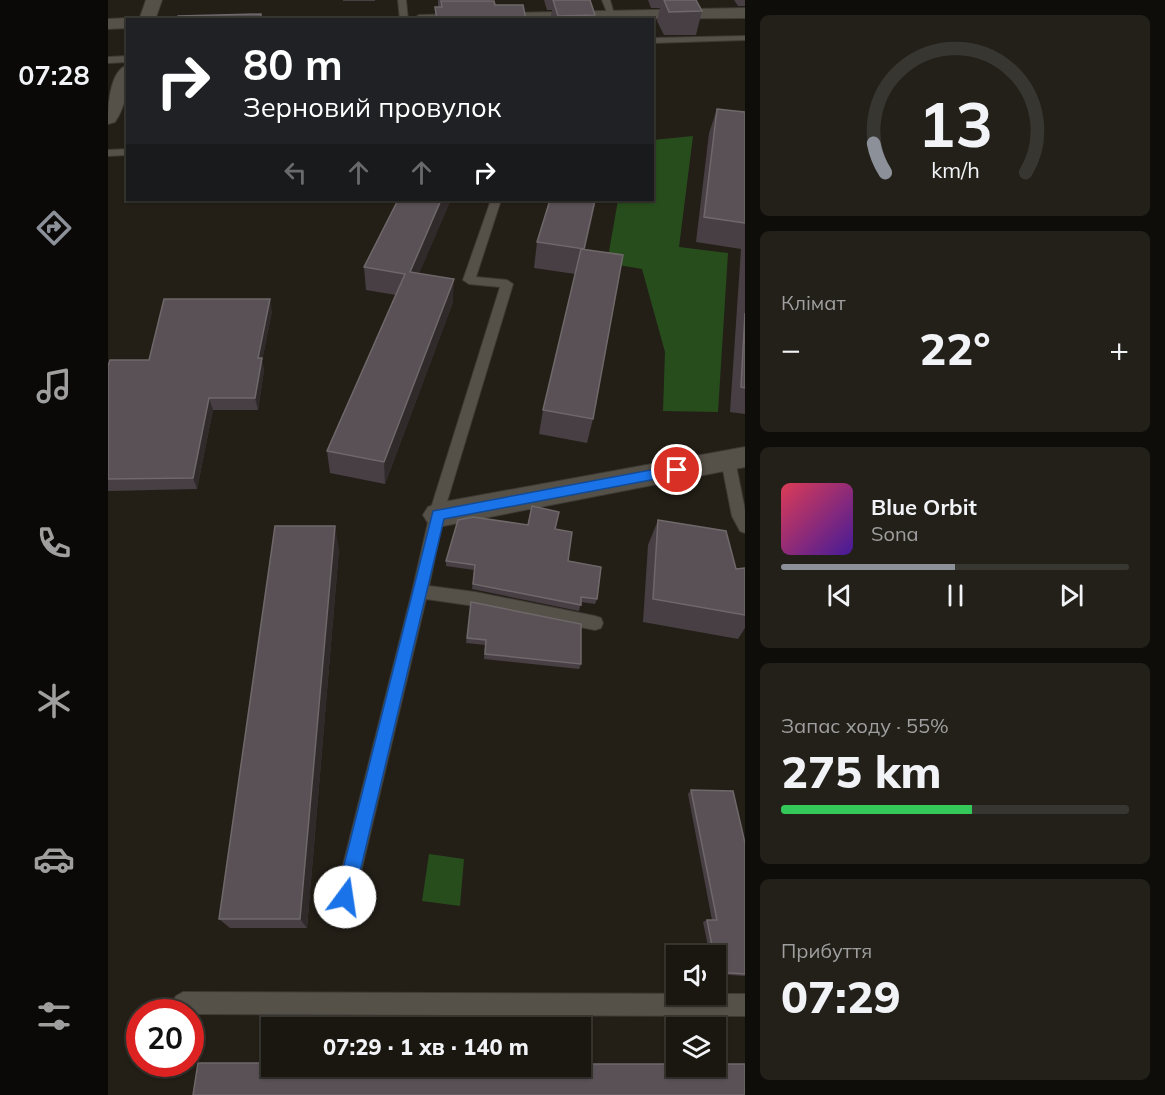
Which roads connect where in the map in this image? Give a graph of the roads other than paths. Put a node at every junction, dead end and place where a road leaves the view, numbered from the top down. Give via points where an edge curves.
1 (154, 0) edge
2 (402, 0) edge
3 (609, 8) edge
4 (745, 13) edge
5 (148, 18) edge
6 (404, 18) edge
7 (444, 18) edge
8 (126, 23) edge
9 (108, 24) edge
10 (745, 38) edge
11 (654, 41) edge
12 (126, 59) edge
13 (108, 60) edge
14 (126, 75) edge
15 (108, 118) edge
16 (126, 152) edge
17 (108, 153) edge
18 (496, 201) edge
19 (736, 458) edge
20 (438, 515) junction
21 (745, 527) edge
22 (420, 592) junction
23 (595, 623) dead end
24 (345, 897) dead end
25 (204, 1003) edge
26 (745, 1005) edge

1 - 5 street
2 - 6 lane
3 - 4 street
3 - 7 street
8 - 9 street
10 - 11 lane
12 - 13 lane
14 - 15 street
16 - 17 lane
18 - 20 lane via 469,280 507,284
19 - 20 street
19 - 21 lane via 739,516
20 - 22 lane
22 - 23 lane
22 - 24 lane
25 - 26 lane

